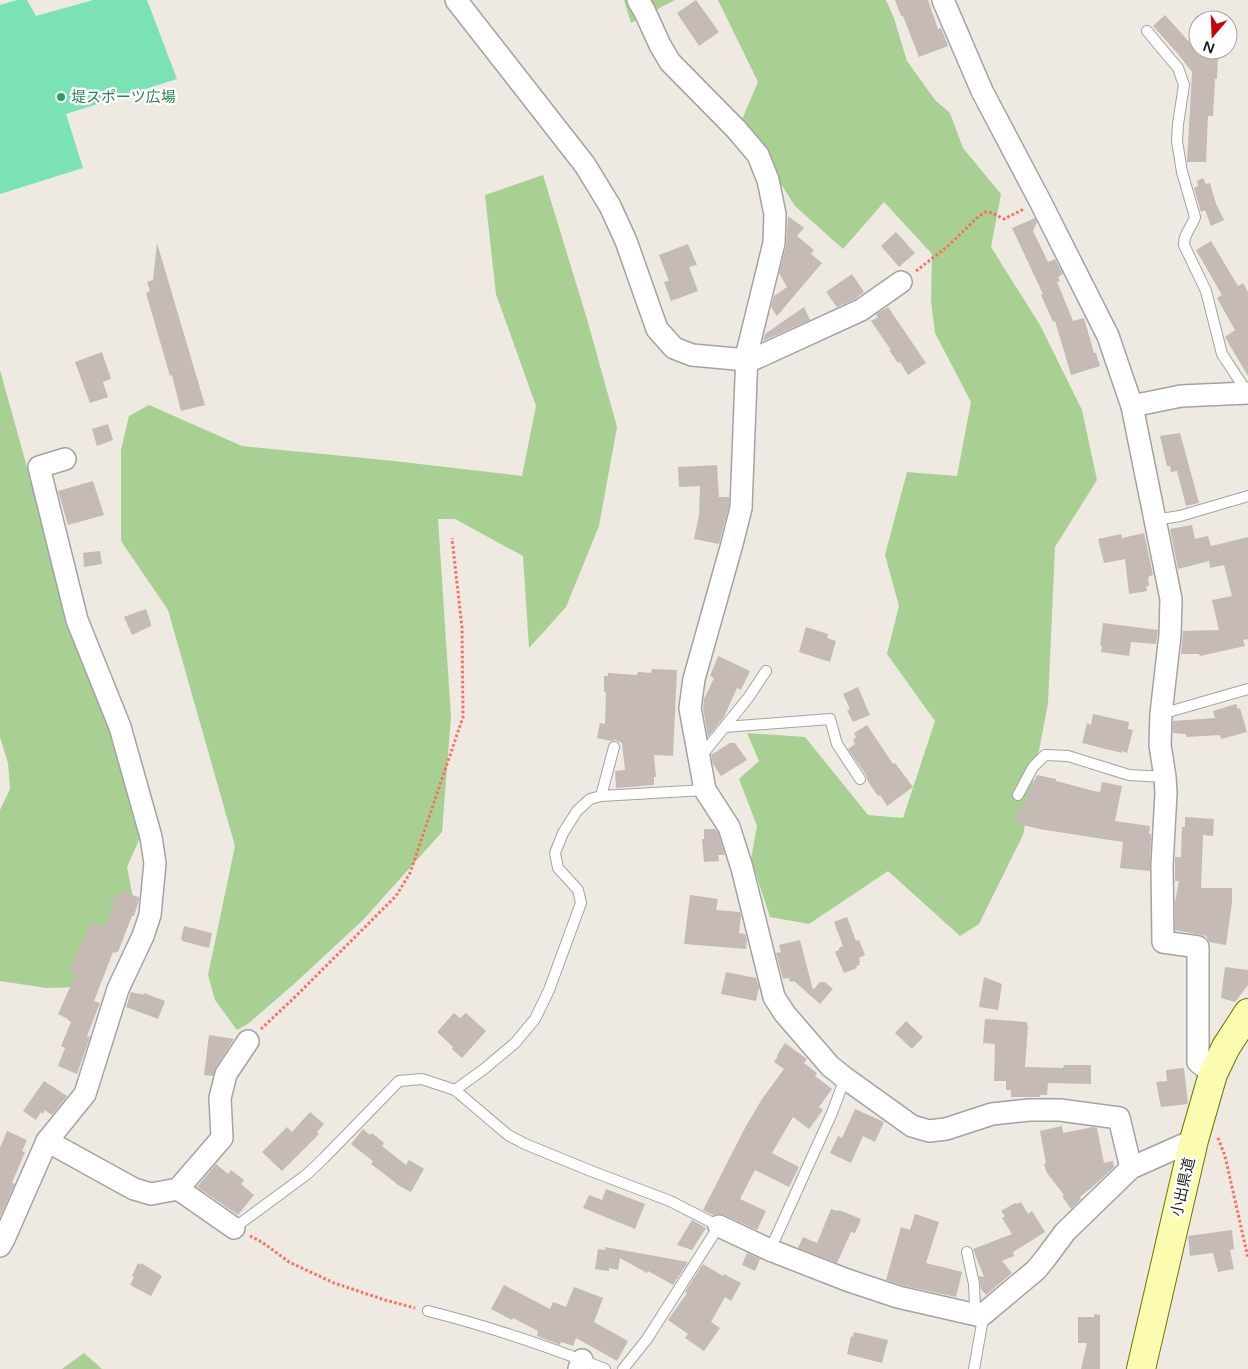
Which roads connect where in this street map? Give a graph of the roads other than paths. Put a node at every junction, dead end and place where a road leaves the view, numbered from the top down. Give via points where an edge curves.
1 (456, 0) edge
2 (638, 0) edge
3 (943, 0) edge
4 (1148, 32) dead end
5 (900, 282) road end
6 (747, 360) junction
7 (1248, 392) edge
8 (1132, 406) junction
9 (65, 459) dead end
10 (1248, 496) edge
11 (1154, 520) junction
12 (766, 671) dead end
13 (1248, 689) edge
14 (1161, 714) junction
15 (725, 727) junction
16 (614, 747) dead end
17 (700, 757) junction
18 (1165, 777) junction
19 (860, 779) dead end
20 (705, 790) junction
21 (1018, 795) dead end
22 (601, 796) junction
23 (1248, 1013) edge
24 (248, 1042) road end
25 (1213, 1074) junction
26 (845, 1078) junction
27 (456, 1090) junction
28 (1194, 1140) junction
29 (47, 1141) junction
30 (1131, 1168) junction
31 (178, 1189) junction
32 (718, 1226) junction
33 (234, 1228) joint
34 (0, 1246) edge
35 (770, 1250) junction
36 (967, 1252) dead end
37 (428, 1311) road end
38 (980, 1316) junction
39 (581, 1364) edge
40 (605, 1369) edge
41 (623, 1369) edge
42 (974, 1369) edge
43 (1141, 1369) edge

1 - 6 street via 585,165 600,189 626,242 657,329 674,348 692,354
2 - 6 street via 670,62 758,155 768,180 776,214 774,243
3 - 8 street via 982,91 1108,336
4 - 7 lane via 1178,68 1184,85 1177,141 1195,217 1184,246 1206,291 1222,354
5 - 6 street via 861,310
6 - 17 street via 740,508 694,679 690,708
7 - 8 street via 1181,396
8 - 11 street
9 - 29 street via 39,467 77,620 120,727 151,837 155,863 150,914 118,989 85,1094
10 - 11 lane via 1180,516
11 - 14 street via 1171,599
12 - 15 lane
13 - 14 lane
14 - 18 street via 1160,745
15 - 17 lane
15 - 19 lane via 830,719 837,744
16 - 22 lane
17 - 20 street
18 - 21 lane via 1129,775 1068,756 1045,755 1033,767
18 - 25 street via 1163,942 1198,947 1198,1062
20 - 22 lane
20 - 26 street via 729,828 774,997 830,1066
22 - 27 lane via 590,799 577,812 555,853 558,868 578,890 581,903 549,990 535,1018 515,1043
23 - 25 main road, 小出県道
24 - 31 street via 226,1074 220,1098 222,1138
25 - 28 main road, 小出県道
26 - 30 street via 912,1126 929,1131 992,1114 1029,1110 1060,1110 1119,1118
26 - 35 lane
27 - 32 lane via 508,1135 525,1144 670,1201
27 - 33 lane via 422,1078 399,1081 306,1175
28 - 30 street
28 - 43 main road, 小出県道
29 - 31 street via 134,1189 151,1194
29 - 34 street
30 - 38 street via 1065,1232 1036,1270
31 - 33 street
32 - 35 street
32 - 41 lane via 647,1339
35 - 38 street via 898,1298
36 - 38 lane via 975,1308
37 - 39 lane via 471,1322
38 - 42 lane via 982,1324
39 - 40 lane

